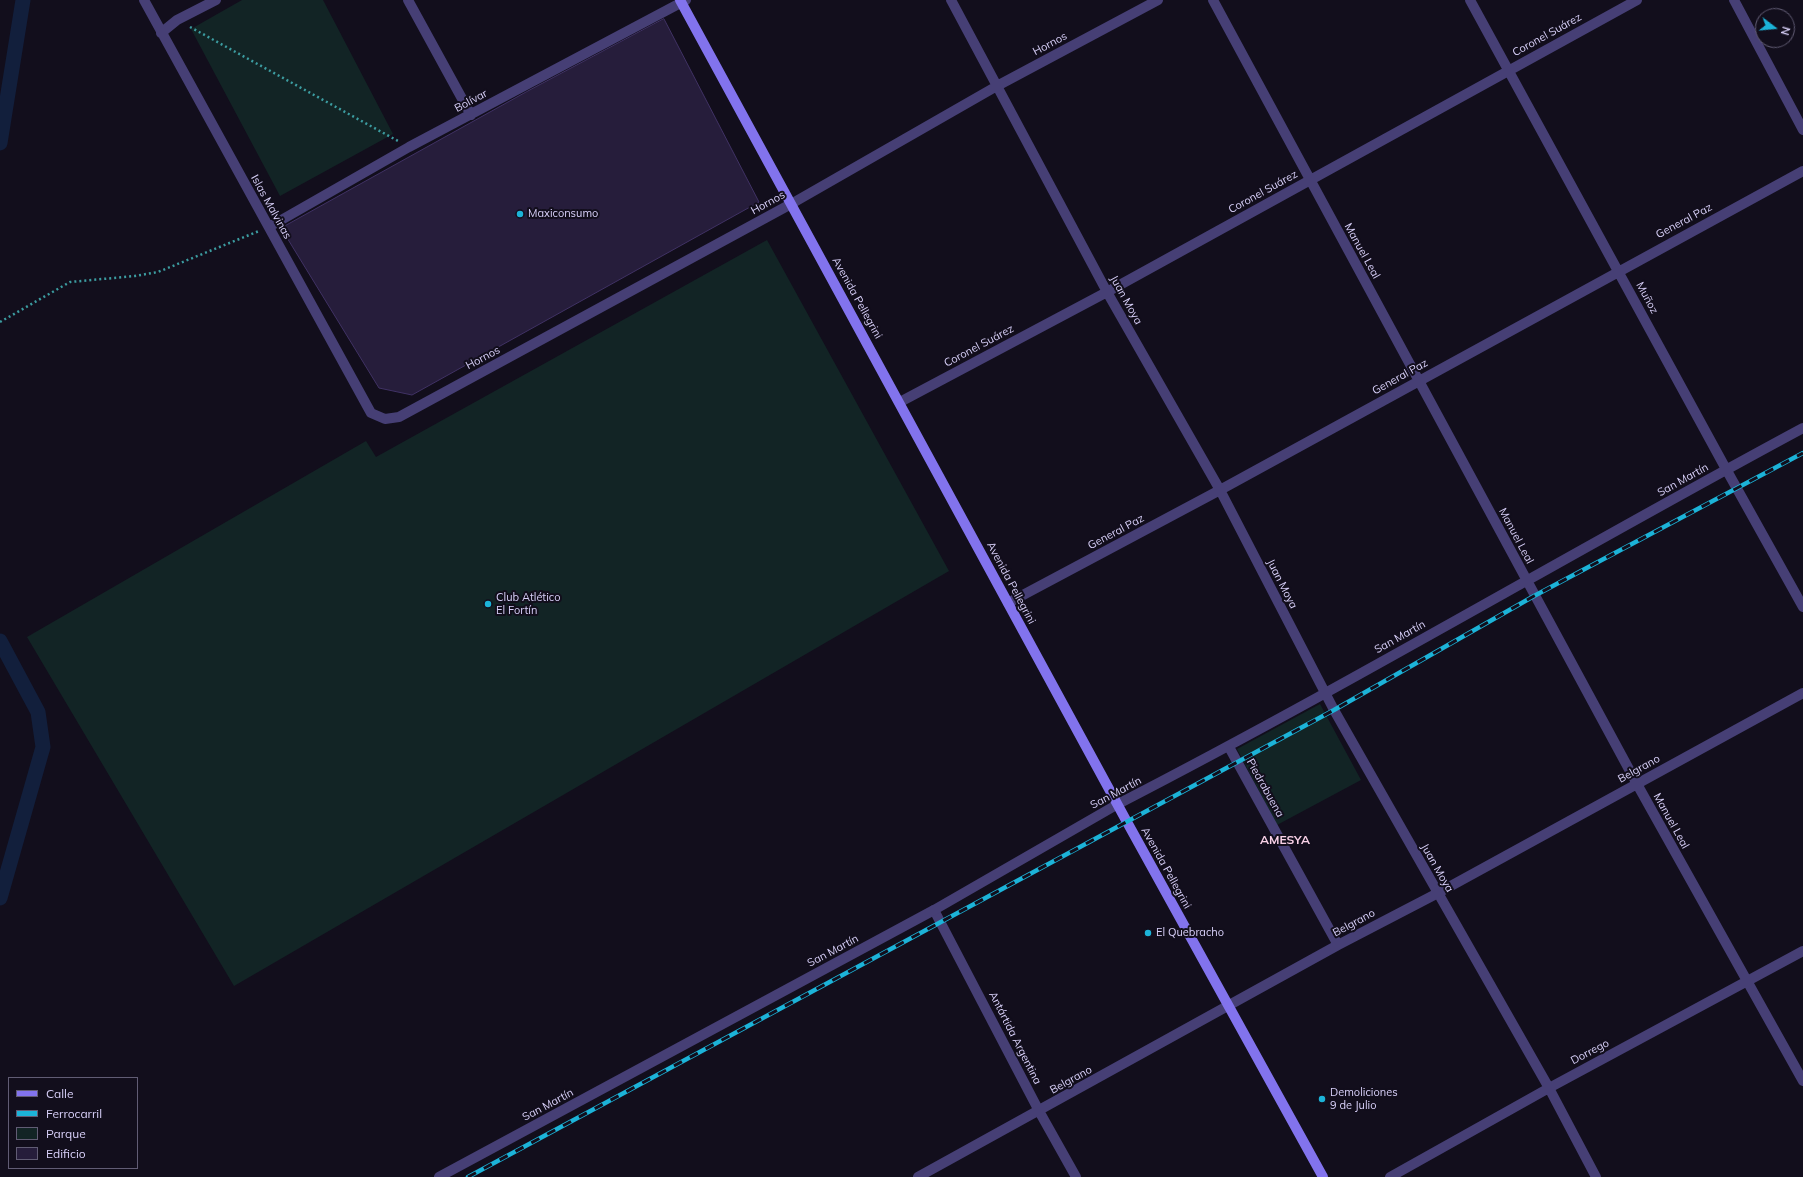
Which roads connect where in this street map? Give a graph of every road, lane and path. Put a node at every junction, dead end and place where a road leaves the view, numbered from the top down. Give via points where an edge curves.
1 (144, 0) edge
2 (216, 0) edge
3 (408, 0) edge
4 (951, 0) edge
5 (1158, 0) edge
6 (1213, 0) edge
7 (1470, 0) edge
8 (1637, 0) edge
9 (1734, 0) edge
10 (682, 1) edge
11 (177, 20) junction
12 (161, 32) junction
13 (1508, 70) junction
14 (997, 86) junction
15 (471, 115) junction
16 (1803, 130) edge
17 (409, 147) junction
18 (1803, 170) edge
19 (1309, 180) junction
20 (791, 204) junction
21 (269, 227) junction
22 (1619, 270) junction
23 (1107, 292) junction
24 (0, 322) edge
25 (1418, 381) junction
26 (900, 402) junction
27 (385, 419) joint
28 (1803, 428) edge
29 (1726, 469) junction
30 (1220, 490) junction
31 (1526, 580) junction
32 (1008, 603) junction
33 (1803, 607) edge
34 (1325, 692) junction
35 (1803, 693) edge
36 (1229, 747) junction
37 (1637, 784) junction
38 (1118, 804) junction
39 (1438, 892) junction
40 (934, 910) junction
41 (1338, 945) junction
42 (1803, 951) edge
43 (1747, 981) junction
44 (1229, 1005) junction
45 (1803, 1081) edge
46 (1549, 1088) junction
47 (1039, 1111) junction
48 (439, 1177) edge
49 (918, 1177) edge
50 (1076, 1177) edge
51 (1323, 1177) edge
52 (1390, 1177) edge
53 (1596, 1177) edge

1 - 12 street, Islas Malvinas
2 - 11 street
3 - 15 street
4 - 14 street, Juan Moya
5 - 14 street, Hornos
6 - 19 street, Manuel Leal
7 - 13 street, Muñoz
8 - 13 street, Coronel Suárez
9 - 16 street
10 - 15 street, Bolívar
10 - 20 main road, Avenida Pellegrini
11 - 12 street
11 - 17 path
12 - 21 street, Islas Malvinas
13 - 19 street, Coronel Suárez
13 - 22 street, Muñoz
14 - 20 street, Hornos
14 - 23 street, Juan Moya
15 - 17 street, Bolívar
17 - 21 street, Bolívar
18 - 22 street, General Paz
19 - 23 street, Coronel Suárez
19 - 25 street, Manuel Leal
20 - 26 main road, Avenida Pellegrini
20 - 27 street, Hornos via 399,417
21 - 24 path via 158,272 70,282
21 - 27 street, Islas Malvinas via 371,413
22 - 25 street, General Paz
22 - 29 street, Muñoz
23 - 26 street, Coronel Suárez
23 - 30 street, Juan Moya
25 - 30 street, General Paz
25 - 31 street, Manuel Leal
26 - 32 main road, Avenida Pellegrini
28 - 29 street, San Martín
29 - 31 street, San Martín
29 - 33 street, Muñoz
30 - 32 street, General Paz
30 - 34 street, Juan Moya
31 - 34 street, San Martín
31 - 37 street, Manuel Leal
32 - 38 main road, Avenida Pellegrini
34 - 36 street, San Martín
34 - 39 street, Juan Moya via 1391,814
35 - 37 street, Belgrano
36 - 38 street, San Martín
36 - 41 street, Piedrabuena
37 - 39 street, Belgrano
37 - 43 street, Manuel Leal
38 - 40 street, San Martín
38 - 44 main road, Avenida Pellegrini
39 - 41 street, Belgrano
39 - 46 street, Juan Moya
40 - 47 street, Antártida Argentina
40 - 48 street, San Martín
41 - 44 street, Belgrano
42 - 43 street, Dorrego
43 - 45 street, Manuel Leal
43 - 46 street, Dorrego
44 - 47 street, Belgrano
44 - 51 main road, Avenida Pellegrini
46 - 52 street, Dorrego
46 - 53 street, Juan Moya
47 - 49 street, Belgrano
47 - 50 street, Antártida Argentina

